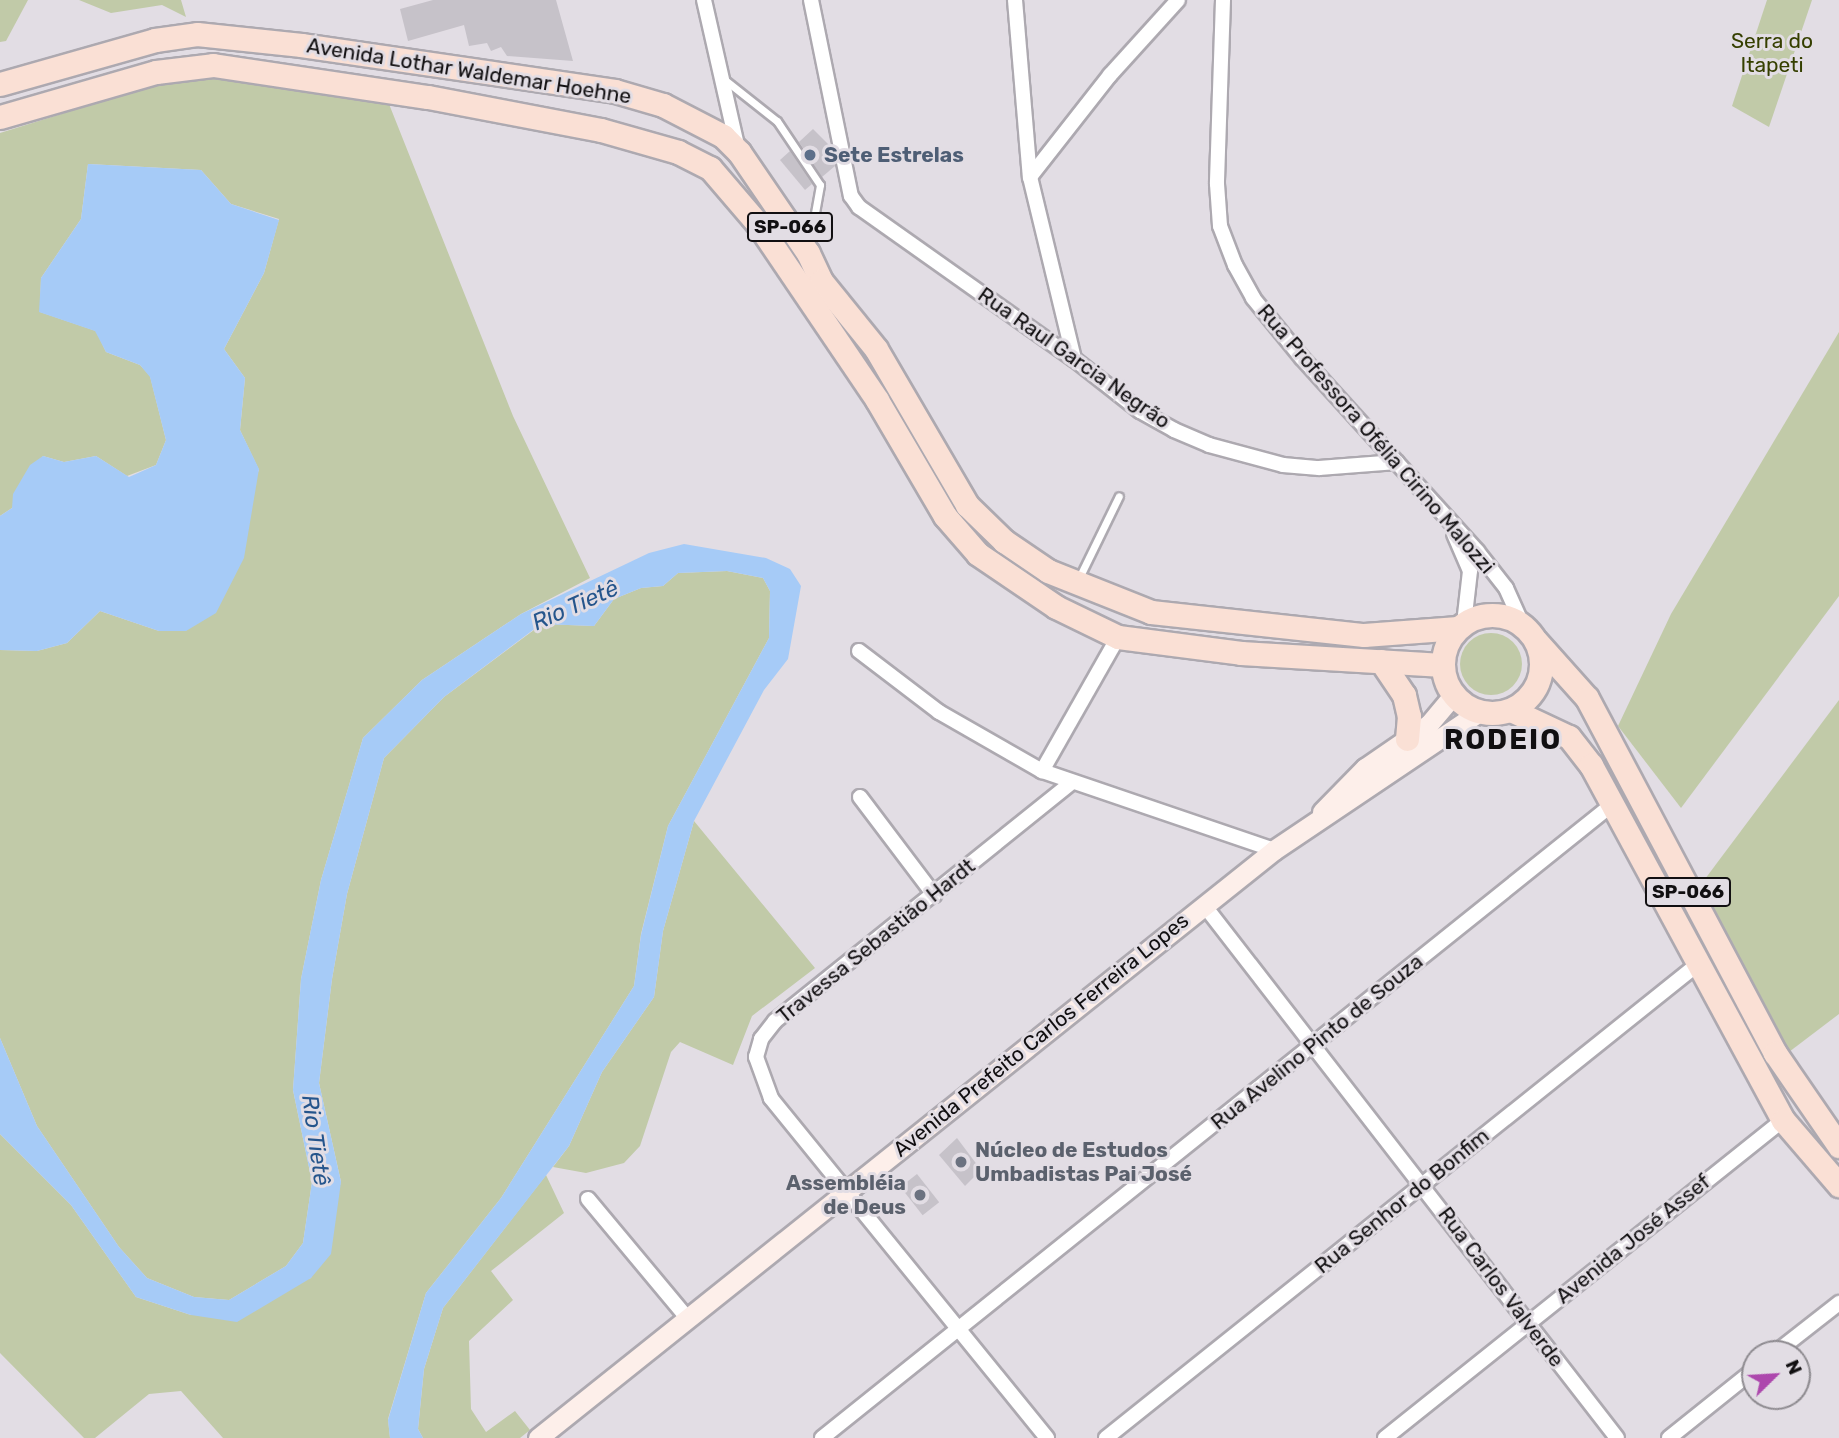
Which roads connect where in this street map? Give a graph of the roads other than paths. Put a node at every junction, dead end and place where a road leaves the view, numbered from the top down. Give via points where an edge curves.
1 (704, 0) edge
2 (811, 0) edge
3 (1015, 0) edge
4 (1178, 0) edge
5 (1223, 0) edge
6 (718, 75) junction
7 (0, 84) edge
8 (0, 117) edge
9 (739, 152) junction
10 (1030, 177) junction
11 (808, 253) junction
12 (1074, 359) junction
13 (1397, 462) junction
14 (1119, 496) dead end
15 (1445, 517) junction
16 (1077, 583) junction
17 (1461, 626) junction
18 (1530, 634) junction
19 (1118, 637) junction
20 (859, 651) dead end
21 (1381, 661) junction
22 (1443, 665) junction
23 (1453, 695) junction
24 (1511, 710) junction
25 (1479, 712) junction
26 (1407, 739) junction
27 (1042, 771) junction
28 (1070, 783) junction
29 (860, 797) dead end
30 (1614, 803) junction
31 (1317, 818) junction
32 (1273, 850) junction
33 (934, 895) junction
34 (1204, 905) junction
35 (1698, 964) junction
36 (1313, 1046) junction
37 (1783, 1119) junction
38 (1839, 1146) edge
39 (1423, 1184) junction
40 (1839, 1185) edge
41 (845, 1191) junction
42 (589, 1199) dead end
43 (1839, 1303) edge
44 (688, 1319) junction
45 (1528, 1323) junction
46 (957, 1330) junction
47 (1792, 1340) edge
48 (1741, 1380) edge
49 (538, 1438) edge
50 (822, 1438) edge
51 (1047, 1438) edge
52 (1106, 1438) edge
53 (1385, 1438) edge
54 (1617, 1438) edge
55 (1669, 1438) edge

1 - 6 street
2 - 12 street, Rua Raul Garcia Negrão via 855,204
3 - 10 street
4 - 10 street via 1110,75
5 - 13 street, Rua Professora Ofélia Cirino Malozzi via 1217,184 1225,239 1253,298
6 - 9 street
6 - 11 lane via 777,121 820,185
7 - 9 main road, Avenida Lothar Waldemar Hoehne / SP-066 via 176,36 245,38 615,91 681,113 723,136
8 - 19 main road, Avenida Lothar Waldemar Hoehne / SP-066 via 156,72 213,65 454,102 601,130 678,152 710,168 758,224 877,400 944,516 978,554 1056,607
9 - 11 main road, Avenida Lothar Waldemar Hoehne / SP-066
10 - 12 street
11 - 16 main road, Avenida Lothar Waldemar Hoehne / SP-066 via 821,281 876,349 967,505 1004,541 1048,571
12 - 13 street, Rua Raul Garcia Negrão via 1140,411 1209,445 1283,465 1319,468
13 - 15 street, Rua Professora Ofélia Cirino Malozzi
14 - 16 lane
15 - 17 street via 1469,571
15 - 18 street, Rua Professora Ofélia Cirino Malozzi via 1506,588
16 - 17 main road, Avenida Lothar Waldemar Hoehne / SP-066 via 1151,612 1283,629 1392,635
17 - 18 main road via 1494,615
17 - 22 main road via 1447,645
18 - 24 main road via 1541,673 1535,689
18 - 38 main road, SP-066 via 1587,698 1776,1054
19 - 21 main road, Avenida Lothar Waldemar Hoehne / SP-066 via 1241,653
19 - 27 street
20 - 27 street via 939,712
21 - 22 main road, Avenida Lothar Waldemar Hoehne / SP-066
21 - 26 main road via 1404,695 1409,716
22 - 23 main road
23 - 25 main road
23 - 26 main road, Avenida Prefeito Carlos Ferreira Lopes via 1429,724
24 - 25 main road
24 - 30 main road, SP-066 via 1569,737
25 - 31 main road, Avenida Prefeito Carlos Ferreira Lopes via 1351,801
26 - 31 main road, Avenida Prefeito Carlos Ferreira Lopes via 1365,768
27 - 28 street
28 - 32 street
28 - 33 street, Travessa Sebastião Hardt
29 - 33 street
30 - 35 main road, SP-066
30 - 36 street, Rua Avelino Pinto de Souza
31 - 32 main road, Avenida Prefeito Carlos Ferreira Lopes
32 - 34 main road, Avenida Prefeito Carlos Ferreira Lopes
33 - 41 street, Travessa Sebastião Hardt via 775,1021 761,1039 756,1057 771,1098
34 - 36 street, Rua Carlos Valverde
34 - 41 main road, Avenida Prefeito Carlos Ferreira Lopes
35 - 37 main road, SP-066
35 - 39 street, Rua Senhor do Bonfim
36 - 39 street, Rua Carlos Valverde
36 - 46 street, Rua Avelino Pinto de Souza
37 - 40 main road, SP-066
37 - 45 street, Avenida José Assef
39 - 45 street, Rua Carlos Valverde
39 - 52 street, Rua Senhor do Bonfim
41 - 44 main road, Avenida Prefeito Carlos Ferreira Lopes
41 - 46 street, Travessa Sebastião Hardt
42 - 44 street
43 - 47 street
44 - 49 main road, Avenida Prefeito Carlos Ferreira Lopes
45 - 53 street, Avenida José Assef
45 - 54 street, Rua Carlos Valverde
46 - 50 street, Rua Avelino Pinto de Souza
46 - 51 street, Travessa Sebastião Hardt
48 - 55 street

